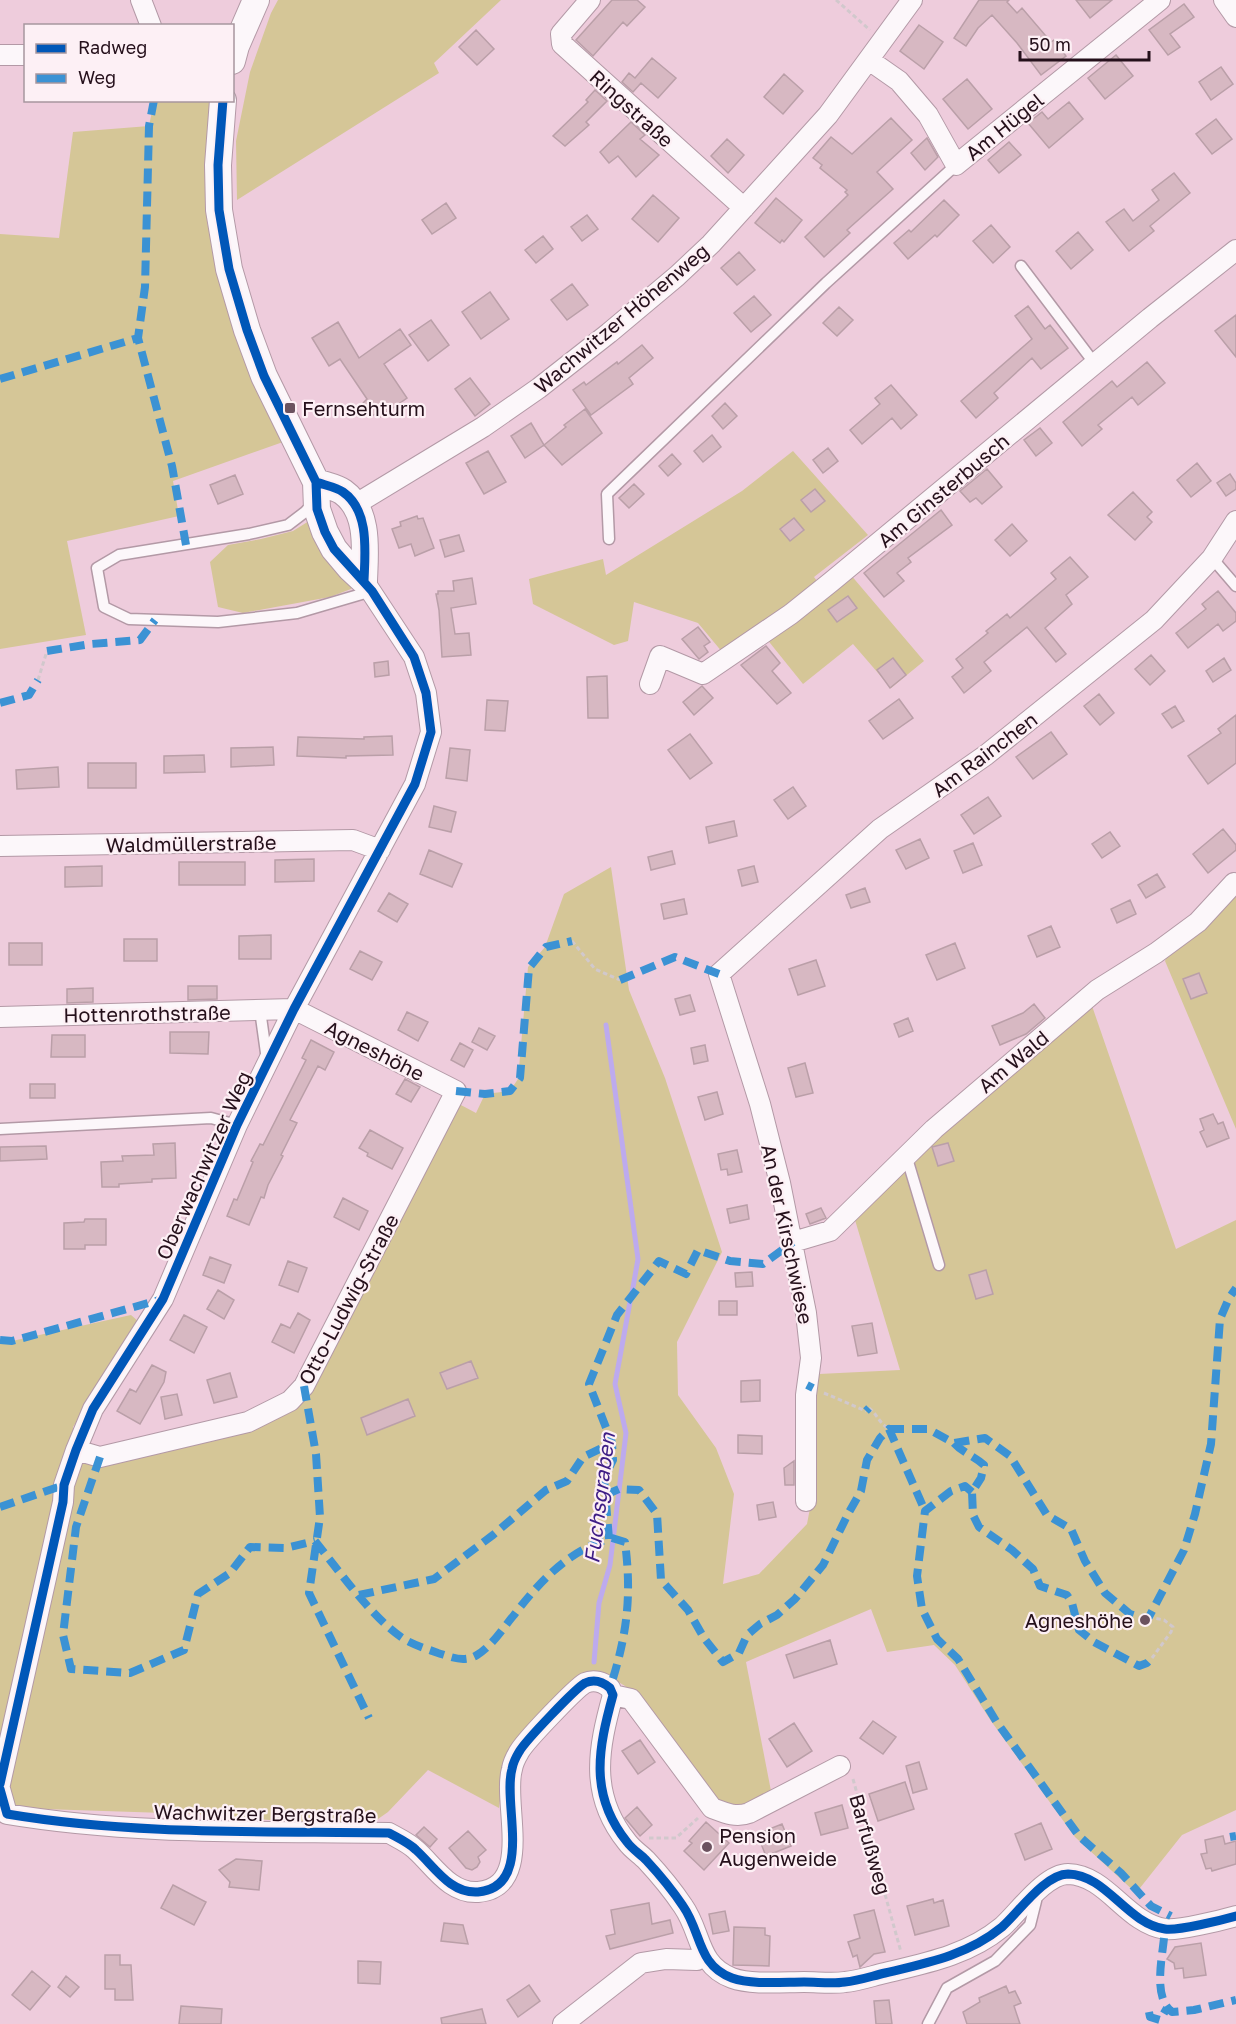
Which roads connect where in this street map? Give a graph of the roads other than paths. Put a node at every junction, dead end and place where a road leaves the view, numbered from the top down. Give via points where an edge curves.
1 (141, 0) edge
2 (256, 0) edge
3 (590, 0) edge
4 (912, 0) edge
5 (1160, 0) edge
6 (1224, 0) edge
7 (1236, 17) edge
8 (150, 24) edge
9 (234, 52) edge
10 (0, 55) edge
11 (24, 55) edge
12 (869, 60) junction
13 (223, 102) edge
14 (956, 165) junction
15 (744, 208) junction
16 (1236, 250) edge
17 (1021, 266) dead end
18 (1095, 364) junction
19 (316, 491) junction
20 (356, 504) junction
21 (1236, 521) edge
22 (609, 539) dead end
23 (1212, 558) junction
24 (368, 586) junction
25 (1236, 586) edge
26 (650, 684) dead end
27 (0, 846) edge
28 (380, 849) junction
29 (1236, 884) edge
30 (719, 974) joint
31 (294, 1009) junction
32 (260, 1010) junction
33 (0, 1017) edge
34 (267, 1064) junction
35 (456, 1091) joint
36 (237, 1125) junction
37 (0, 1129) edge
38 (906, 1155) junction
39 (793, 1242) junction
40 (939, 1265) dead end
41 (76, 1450) junction
42 (806, 1501) dead end
43 (613, 1695) junction
44 (840, 1767) road end
45 (0, 1786) edge
46 (3, 1814) edge
47 (1032, 1896) junction
48 (1236, 1916) edge
49 (703, 1956) junction
50 (563, 2024) edge
51 (928, 2024) edge

1 - 8 street
2 - 9 street
3 - 15 street, Ringstraße via 561,34 562,44
4 - 12 street, Wachwitzer Höhenweg
5 - 14 street, Am Hügel
6 - 7 street
10 - 11 street
12 - 14 street, Am Hügel via 898,81 928,115
12 - 15 street, Wachwitzer Höhenweg via 828,115
13 - 19 street, Oberwachwitzer Weg via 219,210 229,269 264,376
14 - 22 lane via 826,283 607,494
15 - 20 street, Wachwitzer Höhenweg via 677,276 539,388
16 - 18 street, Am Ginsterbusch
17 - 18 lane
18 - 26 street, Am Ginsterbusch via 791,614 704,674 660,656
19 - 20 street via 342,491
19 - 24 street, Oberwachwitzer Weg via 325,532 334,549
19 - 24 lane via 305,512 288,525 119,555 97,568 104,608 129,620 218,622 297,613
20 - 24 street via 364,529
21 - 23 street, Am Rainchen
23 - 25 lane
23 - 30 street, Am Rainchen via 1154,620 986,755 880,829
24 - 28 street, Oberwachwitzer Weg via 414,657 426,693 431,732 415,784
27 - 28 street, Waldmüllerstraße via 353,840
28 - 31 street, Oberwachwitzer Weg
29 - 38 street, Am Wald via 1198,922 1097,990
30 - 39 street, An der Kirschwiese via 760,1104
31 - 32 street, Hottenrothstraße
31 - 34 street, Oberwachwitzer Weg
31 - 35 street, Agneshöhe
32 - 33 street, Hottenrothstraße
32 - 34 lane
34 - 36 street, Oberwachwitzer Weg
35 - 41 street, Otto-Ludwig-Straße via 304,1386 290,1401 248,1422 100,1457
36 - 37 lane via 211,1118
36 - 41 street, Oberwachwitzer Weg via 164,1299 93,1409
38 - 39 street, Am Wald via 830,1231
38 - 40 lane
39 - 42 street, An der Kirschwiese via 811,1358 806,1395
41 - 45 street, Oberwachwitzer Weg via 64,1485
43 - 44 street via 631,1699 712,1808 729,1815 750,1813
43 - 46 street, Wachwitzer Bergstraße via 605,1683 583,1684 519,1751 509,1795 513,1852 502,1879 479,1892 464,1891 447,1881 415,1848 389,1833 174,1830 55,1822
43 - 49 street via 599,1756 610,1819 684,1907 698,1934
45 - 46 street, Oberwachwitzer Weg
47 - 48 street via 1049,1881 1067,1874 1090,1879 1134,1915 1166,1930
47 - 49 street via 979,1945 931,1962 845,1982 733,1979 712,1967
47 - 51 lane via 1036,1901 1030,1925 995,1961 947,1988
49 - 50 street via 697,1960 640,1963

